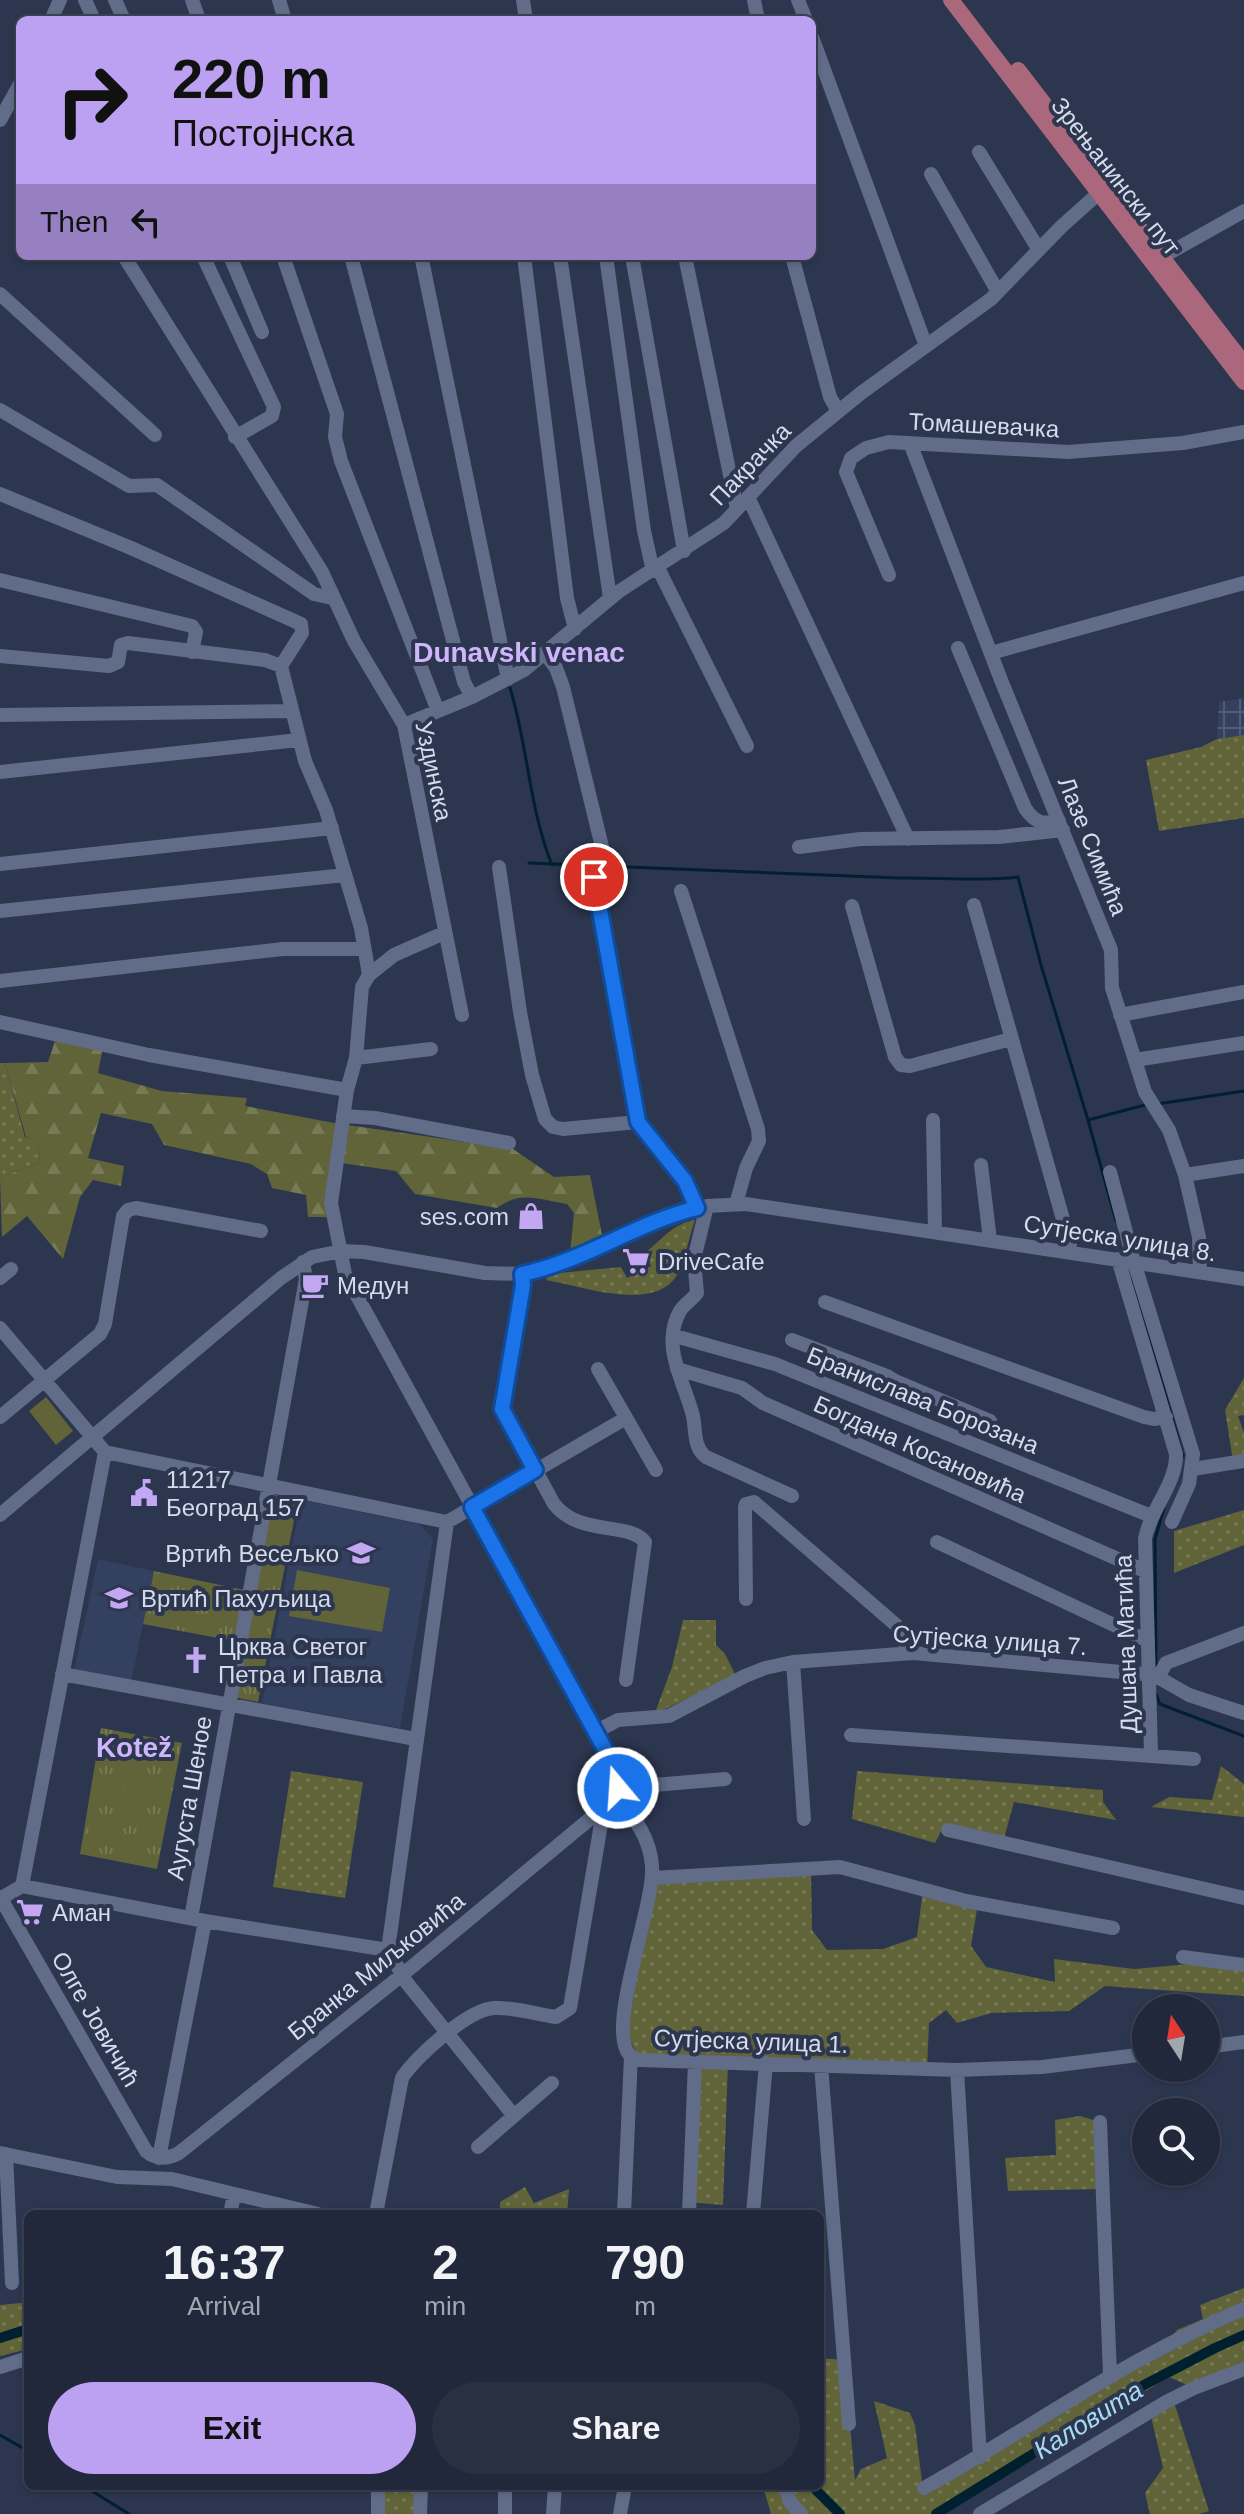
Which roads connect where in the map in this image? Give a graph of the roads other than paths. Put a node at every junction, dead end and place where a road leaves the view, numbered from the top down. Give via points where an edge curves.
1 (951, 0) edge
2 (965, 0) edge
3 (816, 48) edge
4 (16, 91) edge
5 (0, 120) edge
6 (979, 152) dead end
7 (931, 174) dead end
8 (1099, 193) junction
9 (1244, 211) edge
10 (1039, 250) junction
11 (1162, 257) junction
12 (126, 260) edge
13 (205, 260) edge
14 (232, 260) edge
15 (284, 260) edge
16 (352, 260) edge
17 (422, 260) dead end
18 (525, 260) edge
19 (561, 260) edge
20 (607, 260) edge
21 (633, 260) edge
22 (686, 260) edge
23 (793, 260) edge
24 (998, 292) junction
25 (0, 294) edge
26 (262, 332) dead end
27 (926, 346) junction
28 (1244, 364) edge
29 (1244, 382) edge
30 (0, 410) edge
31 (838, 411) junction
32 (1244, 432) edge
33 (155, 435) dead end
34 (235, 437) junction
35 (910, 443) junction
36 (0, 494) edge
37 (748, 497) junction
38 (737, 509) junction
39 (684, 551) junction
40 (655, 570) junction
41 (889, 575) dead end
42 (0, 580) edge
43 (1244, 583) edge
44 (332, 598) junction
45 (610, 598) junction
46 (575, 629) junction
47 (958, 648) dead end
48 (192, 652) junction
49 (545, 653) junction
50 (991, 653) junction
51 (0, 656) edge
52 (281, 666) junction
53 (508, 679) junction
54 (472, 697) junction
55 (291, 711) junction
56 (438, 711) junction
57 (0, 715) edge
58 (404, 725) junction
59 (299, 740) junction
60 (747, 746) dead end
61 (0, 772) edge
62 (1061, 825) junction
63 (332, 828) junction
64 (908, 839) junction
65 (799, 847) dead end
66 (603, 851) dead end
67 (0, 864) edge
68 (499, 867) dead end
69 (345, 875) junction
70 (594, 877) dead end
71 (681, 891) dead end
72 (974, 905) dead end
73 (852, 906) dead end
74 (0, 911) edge
75 (444, 933) junction
76 (363, 949) junction
77 (369, 975) junction
78 (0, 981) edge
79 (1244, 992) edge
80 (462, 1015) dead end
81 (1120, 1015) junction
82 (0, 1022) edge
83 (1011, 1039) junction
84 (1244, 1043) edge
85 (431, 1049) dead end
86 (356, 1058) junction
87 (1135, 1060) junction
88 (347, 1090) junction
89 (343, 1116) junction
90 (933, 1120) dead end
91 (638, 1122) junction
92 (509, 1143) dead end
93 (981, 1165) dead end
94 (1244, 1166) edge
95 (1110, 1172) dead end
96 (1185, 1175) junction
97 (736, 1204) junction
98 (702, 1207) junction
99 (261, 1231) dead end
100 (935, 1232) junction
101 (990, 1240) junction
102 (341, 1251) junction
103 (1069, 1252) junction
104 (1118, 1259) junction
105 (303, 1262) junction
106 (1134, 1262) junction
107 (1200, 1272) junction
108 (522, 1274) junction
109 (1244, 1279) edge
110 (825, 1302) dead end
111 (0, 1328) edge
112 (675, 1336) junction
113 (792, 1340) dead end
114 (598, 1369) dead end
115 (677, 1369) junction
116 (46, 1381) junction
117 (895, 1381) junction
118 (883, 1407) junction
119 (0, 1417) edge
120 (1166, 1417) junction
121 (626, 1418) junction
122 (990, 1421) dead end
123 (92, 1437) junction
124 (105, 1452) junction
125 (1244, 1461) edge
126 (1193, 1469) junction
127 (535, 1470) junction
128 (656, 1470) dead end
129 (269, 1484) junction
130 (792, 1496) dead end
131 (472, 1507) junction
132 (0, 1515) edge
133 (1151, 1516) junction
134 (447, 1522) junction
135 (1172, 1522) dead end
136 (937, 1542) dead end
137 (1145, 1571) junction
138 (746, 1599) dead end
139 (1244, 1633) edge
140 (1148, 1641) junction
141 (906, 1653) junction
142 (793, 1662) junction
143 (62, 1674) junction
144 (1154, 1675) junction
145 (626, 1680) dead end
146 (228, 1707) junction
147 (1244, 1713) edge
148 (595, 1732) junction
149 (851, 1735) dead end
150 (416, 1739) junction
151 (1151, 1754) junction
152 (1194, 1759) dead end
153 (725, 1779) dead end
154 (616, 1793) junction
155 (597, 1813) junction
156 (804, 1819) dead end
157 (948, 1830) dead end
158 (653, 1878) junction
159 (22, 1886) junction
160 (0, 1898) edge
161 (1244, 1898) edge
162 (198, 1919) junction
163 (1113, 1928) dead end
164 (388, 1950) junction
165 (1183, 1957) dead end
166 (1244, 1965) edge
167 (402, 1975) junction
168 (448, 2034) junction
169 (1244, 2042) edge
170 (1220, 2045) edge
171 (631, 2056) junction
172 (1132, 2056) edge
173 (695, 2062) junction
174 (766, 2063) junction
175 (821, 2065) junction
176 (957, 2070) junction
177 (552, 2083) dead end
178 (514, 2116) junction
179 (1100, 2122) dead end
180 (478, 2147) dead end
181 (3, 2153) edge
182 (157, 2156) junction
183 (131, 2178) junction
184 (172, 2179) junction
185 (234, 2195) junction
186 (231, 2210) edge
187 (300, 2210) edge
188 (377, 2210) edge
189 (624, 2210) edge
190 (689, 2210) edge
191 (753, 2210) edge
192 (12, 2283) dead end
193 (1244, 2309) edge
194 (24, 2359) edge
195 (0, 2367) edge
196 (1244, 2369) edge
197 (1110, 2375) junction
198 (849, 2424) dead end
199 (980, 2457) junction
200 (924, 2488) dead end
201 (378, 2490) edge
202 (421, 2490) edge
203 (505, 2490) edge
204 (555, 2490) edge
205 (624, 2490) edge
206 (786, 2490) edge
207 (990, 2511) edge
208 (378, 2514) edge
209 (420, 2514) edge
210 (505, 2514) edge
211 (553, 2514) edge
212 (620, 2514) edge
213 (801, 2514) edge

1 - 8 main road, Зрењанински пут
2 - 11 main road, Зрењанински пут
3 - 27 street
4 - 5 street
6 - 10 street
7 - 24 street
8 - 10 street, Пакрачка
8 - 29 main road, Зрењанински пут
9 - 11 street
10 - 24 street, Пакрачка
11 - 28 main road, Зрењанински пут
12 - 34 street, Уздинска
13 - 34 street via 274,407 272,416
14 - 26 street
15 - 56 street via 338,419 335,437 341,461
16 - 54 street
17 - 53 street
18 - 46 street
19 - 45 street
20 - 40 street via 644,531
21 - 39 street
22 - 38 street
23 - 31 street
24 - 27 street, Пакрачка
25 - 33 street
27 - 31 street, Пакрачка
30 - 44 street via 124,484 157,485 314,594
31 - 37 street, Пакрачка
32 - 35 street, Томашевачка via 1183,443 1068,452
34 - 44 street, Уздинска via 322,572
35 - 41 street, Томашевачка via 866,448 846,469
35 - 50 street, Лазе Симића
36 - 52 street via 301,624
37 - 38 street, Пакрачка
37 - 64 street
38 - 39 street, Пакрачка
39 - 40 street, Пакрачка
40 - 45 street, Пакрачка
40 - 60 street
42 - 48 street via 192,626
43 - 50 street
44 - 58 street, Уздинска
45 - 46 street, Пакрачка
46 - 49 street, Пакрачка
47 - 62 street via 1025,808 1036,821
48 - 51 street via 123,643 118,662 109,666
48 - 52 street
49 - 53 street, Пакрачка
49 - 66 street via 563,687
50 - 62 street, Лазе Симића
52 - 55 street
53 - 54 street, Пакрачка
54 - 56 street, Пакрачка
55 - 57 street
55 - 59 street
56 - 58 street, Пакрачка
58 - 75 street, Уздинска
59 - 61 street
59 - 63 street
62 - 64 street via 999,837
62 - 81 street, Лазе Симића via 1111,950 1112,988
63 - 67 street
63 - 69 street
64 - 65 street
68 - 91 street via 520,1012 545,1119 563,1129
69 - 74 street
69 - 76 street
70 - 91 street
71 - 97 street via 758,1129 759,1141
72 - 83 street
73 - 83 street via 901,1065
75 - 77 street via 402,951
75 - 80 street, Уздинска
76 - 77 street
76 - 78 street via 283,949
77 - 86 street via 359,996
79 - 81 street
81 - 87 street, Лазе Симића
82 - 88 street
83 - 103 street
84 - 87 street
85 - 86 street
86 - 88 street
87 - 96 street, Лазе Симића
88 - 89 street
89 - 92 street
89 - 102 street via 331,1203
90 - 100 street
91 - 98 street
93 - 101 street, Сутјеска улица 8.
94 - 96 street
95 - 106 street
96 - 107 street, Лазе Симића via 1199,1237
97 - 98 street, Сутјеска улица 8.
97 - 100 street, Сутјеска улица 8.
98 - 108 street, Сутјеска улица 8.
98 - 112 street via 694,1259 697,1293 681,1310
99 - 116 street via 128,1210 105,1324
100 - 101 street, Сутјеска улица 8.
101 - 103 street, Сутјеска улица 8.
102 - 105 street
102 - 108 street, Сутјеска улица 8.
102 - 131 street via 348,1283
103 - 104 street, Сутјеска улица 8.
104 - 106 street, Сутјеска улица 8.
104 - 120 street, Душана Матића
105 - 123 street
105 - 129 street, Аугуста Шеное via 306,1279
106 - 107 street, Сутјеска улица 8.
106 - 126 street via 1190,1441
107 - 109 street, Сутјеска улица 8.
108 - 127 street via 502,1409
110 - 120 street via 1144,1417
111 - 116 street
112 - 115 street
112 - 118 street, Бранислава Борозана via 764,1360
113 - 117 street
114 - 121 street
115 - 130 street via 702,1455
115 - 137 street, Богдана Косановића via 742,1388 763,1403
116 - 119 street
116 - 123 street
117 - 118 street
117 - 122 street
118 - 133 street, Бранислава Борозана
120 - 133 street, Душана Матића via 1176,1462
121 - 127 street
121 - 128 street
123 - 124 street
123 - 132 street
124 - 129 street
124 - 143 street
125 - 126 street
126 - 135 street
127 - 131 street
127 - 145 street via 565,1516 579,1524 637,1535 645,1542
129 - 134 street
129 - 146 street, Аугуста Шеное
131 - 134 street
131 - 148 street
133 - 137 street, Душана Матића
134 - 150 street
136 - 140 street
137 - 140 street, Душана Матића
138 - 141 street via 745,1507 754,1502 896,1625
139 - 144 street via 1166,1663
140 - 144 street, Душана Матића
141 - 142 street, Сутјеска улица 7.
141 - 144 street, Сутјеска улица 7.
142 - 148 street, Сутјеска улица 7. via 745,1676 669,1716 618,1720
142 - 156 street
143 - 146 street
143 - 159 street
144 - 147 street, Сутјеска улица 7. via 1189,1695
144 - 151 street, Душана Матића
146 - 150 street
146 - 162 street, Аугуста Шеное
148 - 154 street via 612,1762
149 - 151 street
150 - 164 street
151 - 152 street
153 - 154 street
154 - 155 street, Бранка Миљковића
154 - 158 street, Сутјеска улица 1. via 644,1834
155 - 167 street, Бранка Миљковића
155 - 168 street via 601,1824 570,2008 556,2017 490,2008
157 - 161 street
158 - 163 street via 840,1867 966,1901
158 - 171 street, Сутјеска улица 1. via 624,2011 625,2046
159 - 160 street
159 - 162 street
160 - 182 street, Олге Јовичић
162 - 164 street
162 - 182 street, Аугуста Шеное
164 - 167 street
165 - 166 street
167 - 168 street
167 - 182 street, Бранка Миљковића via 179,2153
168 - 178 street
168 - 188 street via 402,2078
169 - 170 street
171 - 173 street, Сутјеска улица 1.
171 - 189 street
172 - 176 street, Сутјеска улица 1.
173 - 174 street, Сутјеска улица 1.
173 - 190 street
174 - 175 street, Сутјеска улица 1.
174 - 191 street
175 - 176 street, Сутјеска улица 1.
175 - 198 street
176 - 199 street
177 - 178 street
178 - 180 street
179 - 197 street
181 - 183 street
181 - 192 street
182 - 183 street
182 - 184 street
183 - 184 street
184 - 185 street
185 - 186 street
185 - 187 street
193 - 197 street
194 - 195 street
196 - 207 street via 1166,2402
197 - 199 street
199 - 200 street
201 - 208 street
202 - 209 street
203 - 210 street
204 - 211 street
205 - 212 street
206 - 213 street

